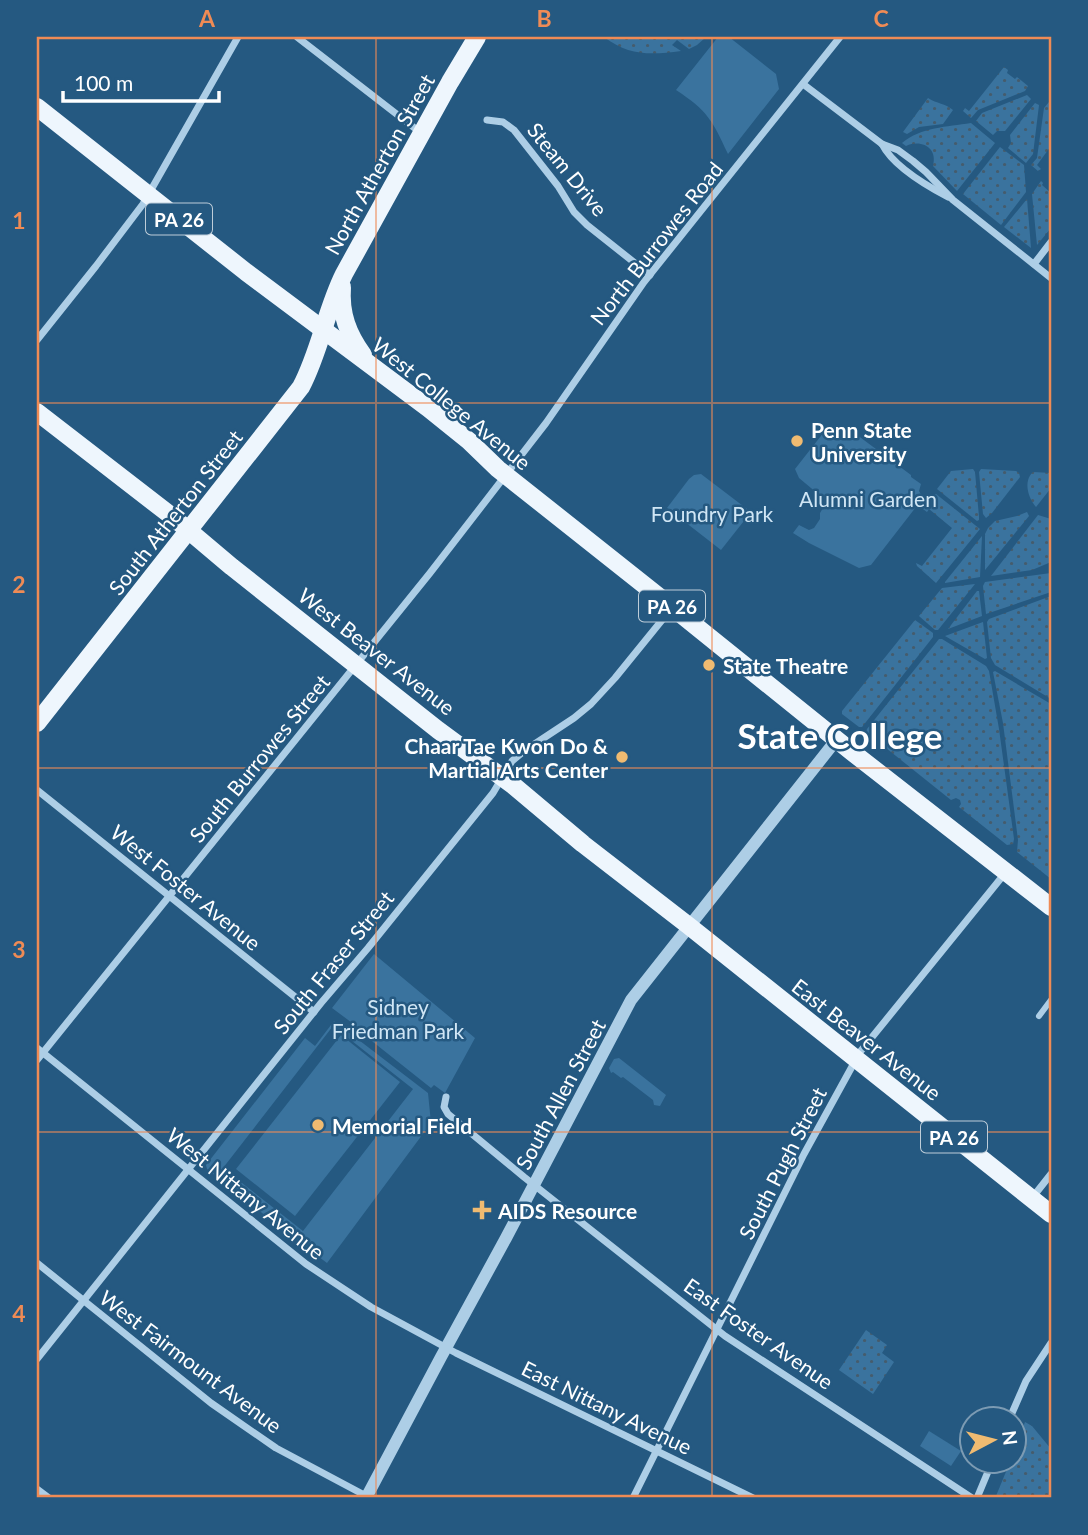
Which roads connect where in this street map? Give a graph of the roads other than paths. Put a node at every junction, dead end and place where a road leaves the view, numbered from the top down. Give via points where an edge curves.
1 (238, 37) edge
2 (297, 37) edge
3 (477, 37) edge
4 (840, 37) edge
5 (803, 84) junction
6 (37, 107) edge
7 (487, 120) dead end
8 (421, 134) junction
9 (148, 194) junction
10 (1051, 242) edge
11 (1034, 264) junction
12 (344, 274) junction
13 (650, 275) junction
14 (1051, 278) edge
15 (325, 323) junction
16 (37, 340) edge
17 (374, 369) junction
18 (37, 412) edge
19 (506, 476) junction
20 (189, 530) junction
21 (673, 607) junction
22 (356, 665) junction
23 (37, 723) edge
24 (836, 739) junction
25 (502, 778) junction
26 (37, 790) edge
27 (1006, 872) junction
28 (169, 896) junction
29 (1051, 907) edge
30 (689, 926) junction
31 (1051, 1000) edge
32 (314, 1012) junction
33 (1039, 1016) dead end
34 (40, 1051) edge
35 (856, 1059) junction
36 (37, 1060) edge
37 (446, 1097) dead end
38 (188, 1170) junction
39 (1051, 1174) edge
40 (534, 1185) junction
41 (1032, 1199) junction
42 (1051, 1214) edge
43 (37, 1264) edge
44 (83, 1301) junction
45 (718, 1330) junction
46 (1051, 1343) edge
47 (446, 1347) junction
48 (37, 1359) edge
49 (1015, 1406) edge
50 (656, 1451) junction
51 (985, 1476) edge
52 (37, 1489) edge
53 (48, 1498) edge
54 (368, 1498) edge
55 (633, 1498) edge
56 (753, 1498) edge
57 (975, 1498) edge

1 - 9 street
2 - 8 street
3 - 8 main road, North Atherton Street
4 - 5 street, North Burrowes Road
5 - 11 street via 882,144 906,170 953,200
5 - 13 street, North Burrowes Road
6 - 9 main road, West College Avenue / PA 26
7 - 13 street, Steam Drive via 509,125 574,212
8 - 12 main road, North Atherton Street
9 - 15 main road, West College Avenue / PA 26
9 - 16 street
10 - 11 street
11 - 14 street
12 - 15 main road, North Atherton Street
12 - 17 main road via 344,323
13 - 19 street, North Burrowes Road
15 - 17 main road, West College Avenue / PA 26
15 - 20 main road, South Atherton Street via 301,387
17 - 19 main road, West College Avenue / PA 26 via 469,440
18 - 20 main road, West Beaver Avenue / PA 26
19 - 21 main road, West College Avenue / PA 26
19 - 22 street, South Burrowes Street
20 - 22 main road, West Beaver Avenue / PA 26
20 - 23 main road, South Atherton Street
21 - 24 main road, West College Avenue / PA 26
21 - 25 street, South Fraser Street via 594,701 519,754
22 - 25 main road, West Beaver Avenue / PA 26
22 - 28 street, South Burrowes Street
24 - 27 main road, PA 26
24 - 30 street, South Allen Street
25 - 30 main road, West Beaver Avenue / PA 26
25 - 32 street, South Fraser Street
26 - 28 street, West Foster Avenue
27 - 29 main road, PA 26
27 - 35 street, South Pugh Street
28 - 32 street, West Foster Avenue
28 - 34 street, South Burrowes Street
30 - 35 main road, East Beaver Avenue / PA 26
30 - 40 street, South Allen Street via 631,1000
31 - 33 street
32 - 38 street, South Fraser Street
34 - 36 street, South Burrowes Street
34 - 38 street, West Nittany Avenue
35 - 41 main road, East Beaver Avenue / PA 26
35 - 45 street, South Pugh Street
37 - 40 street via 448,1114
38 - 44 street, South Fraser Street
38 - 47 street, West Nittany Avenue via 320,1275
39 - 41 street
40 - 45 street, East Foster Avenue
40 - 47 street, South Allen Street
41 - 42 main road, East Beaver Avenue / PA 26
43 - 44 street, West Fairmount Avenue
44 - 48 street, South Fraser Street
44 - 54 street, West Fairmount Avenue via 251,1432
45 - 50 street, South Pugh Street
45 - 57 street, East Foster Avenue
46 - 49 street
47 - 50 street, East Nittany Avenue
47 - 54 street, South Allen Street
50 - 55 street, South Pugh Street
50 - 56 street, East Nittany Avenue
51 - 57 street
52 - 53 street

